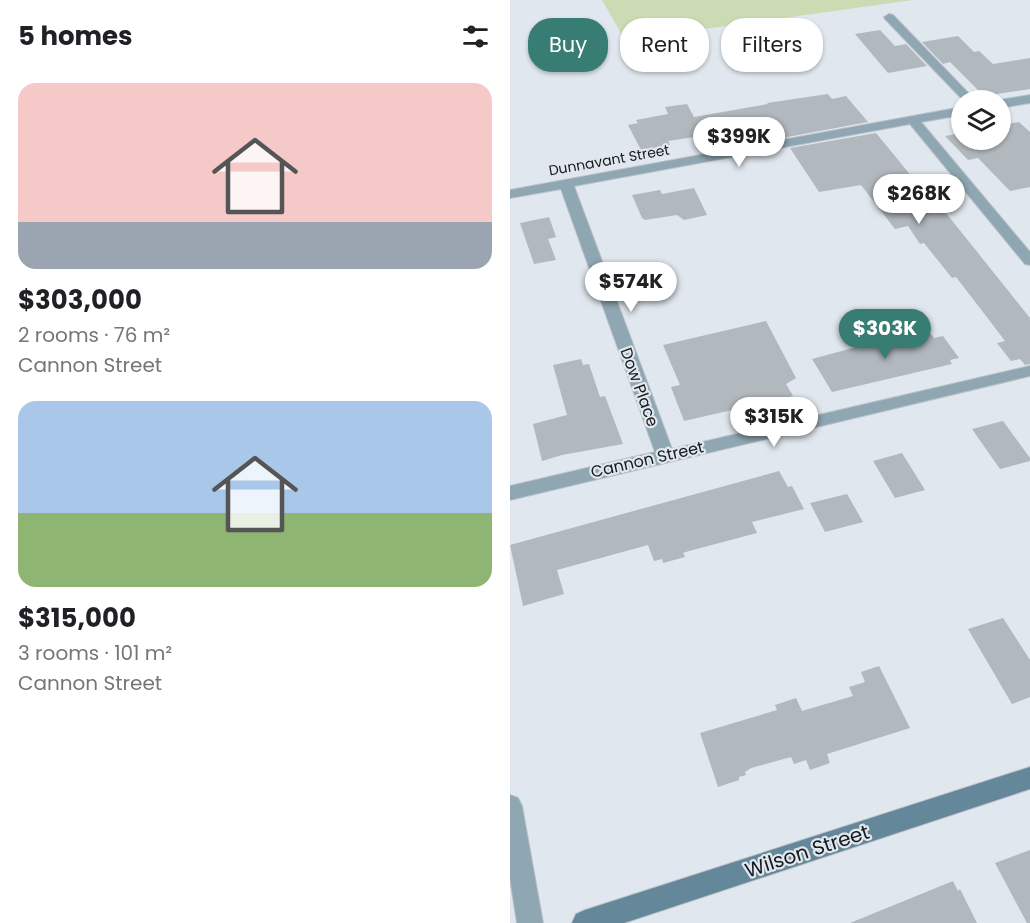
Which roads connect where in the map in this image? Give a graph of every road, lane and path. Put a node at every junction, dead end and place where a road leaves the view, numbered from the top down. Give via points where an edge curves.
1 (889, 17) dead end
2 (959, 90) edge
3 (1030, 99) edge
4 (1011, 102) edge
5 (951, 113) edge
6 (913, 120) junction
7 (566, 184) junction
8 (510, 194) edge
9 (1030, 261) edge
10 (1030, 371) edge
11 (665, 454) junction
12 (510, 493) edge
13 (1030, 778) edge
14 (510, 806) edge
15 (530, 923) edge
16 (585, 923) edge

1 - 2 street
3 - 4 street
5 - 6 street, Dunnavant Street
6 - 7 street, Dunnavant Street
6 - 9 street
7 - 8 street, Dunnavant Street
7 - 11 street, Dow Place
10 - 11 street, Cannon Street
11 - 12 street, Cannon Street
13 - 16 street, Wilson Street
14 - 15 street

